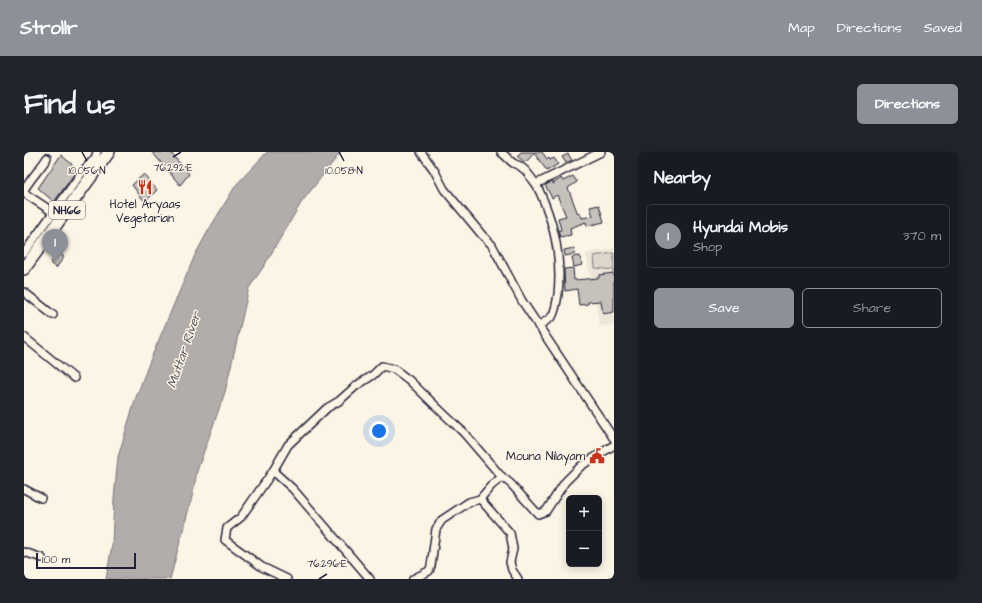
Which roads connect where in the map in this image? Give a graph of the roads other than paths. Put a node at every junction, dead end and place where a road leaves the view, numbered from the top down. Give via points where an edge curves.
1 (97, 152) edge
2 (109, 152) edge
3 (421, 152) edge
4 (501, 152) edge
5 (601, 152) edge
6 (47, 158) dead end
7 (536, 184) junction
8 (24, 190) edge
9 (24, 193) edge
10 (53, 212) junction
11 (24, 253) edge
12 (24, 269) edge
13 (24, 292) edge
14 (53, 315) dead end
15 (538, 326) junction
16 (24, 337) edge
17 (74, 378) dead end
18 (614, 439) edge
19 (614, 445) edge
20 (273, 471) junction
21 (502, 477) junction
22 (24, 489) edge
23 (40, 498) dead end
24 (480, 499) junction
25 (24, 552) edge
26 (42, 558) dead end
27 (287, 579) edge
28 (370, 579) edge
29 (413, 579) edge
30 (518, 579) edge

1 - 10 street
2 - 12 highway, NH66
3 - 15 street via 444,188 492,245
4 - 7 street via 520,166
5 - 7 street
6 - 8 street
7 - 15 street via 553,230 558,252 559,280 554,313
9 - 10 street
10 - 11 street
13 - 14 street
15 - 18 street
16 - 17 street
19 - 21 street via 582,466 565,482 546,511 538,514
20 - 21 street via 288,445 327,408 382,366 394,369 408,380 463,432
20 - 27 street via 241,517 227,528 225,540 262,568
20 - 28 street via 293,489
21 - 24 street
22 - 23 street
24 - 29 street via 469,502 442,520 436,529 429,571
24 - 30 street via 510,533 513,549 510,562
25 - 26 street

